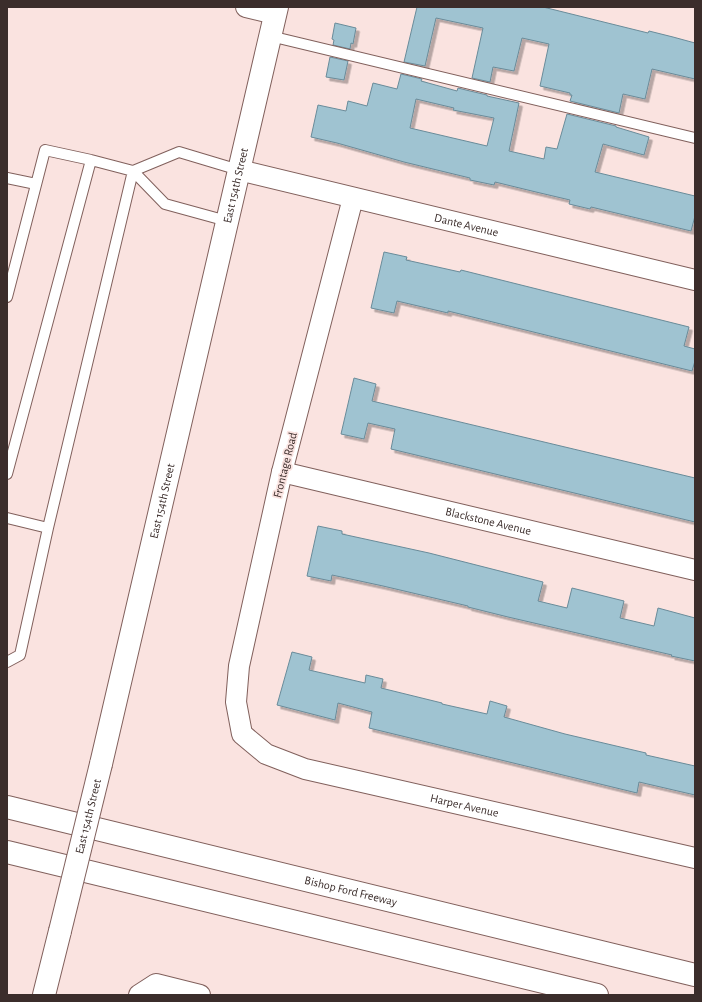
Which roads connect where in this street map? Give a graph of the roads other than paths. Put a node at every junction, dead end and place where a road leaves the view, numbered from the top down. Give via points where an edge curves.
1 (246, 7) edge
2 (276, 11) edge
3 (270, 36) junction
4 (695, 138) edge
5 (91, 160) junction
6 (239, 170) junction
7 (133, 171) junction
8 (7, 178) edge
9 (36, 184) junction
10 (353, 198) junction
11 (227, 220) junction
12 (695, 280) edge
13 (7, 297) edge
14 (282, 472) junction
15 (7, 474) edge
16 (7, 518) edge
17 (48, 528) junction
18 (695, 570) edge
19 (7, 662) edge
20 (242, 734) joint
21 (7, 807) edge
22 (7, 852) edge
23 (695, 858) edge
24 (695, 975) edge
25 (44, 995) edge
26 (139, 995) edge
27 (200, 995) edge
28 (597, 995) edge

1 - 2 street
2 - 3 main road, East 154th Street
3 - 4 lane
3 - 6 main road, East 154th Street
5 - 7 lane
5 - 9 lane via 45,150
5 - 15 lane
6 - 7 lane via 179,152
6 - 10 street, Dante Avenue
6 - 11 main road, East 154th Street
7 - 11 lane via 165,204
7 - 17 lane
8 - 9 lane
9 - 13 lane
10 - 12 street, Dante Avenue
10 - 14 street, Frontage Road
11 - 25 main road, East 154th Street, bridge via 101,764
14 - 18 street, Blackstone Avenue
14 - 20 street, Frontage Road via 239,666 236,702
16 - 17 lane
17 - 19 lane via 20,655
20 - 23 street, Harper Avenue via 266,754 305,769
21 - 24 main road, Bishop Ford Freeway
22 - 28 main road
26 - 27 street via 156,984

